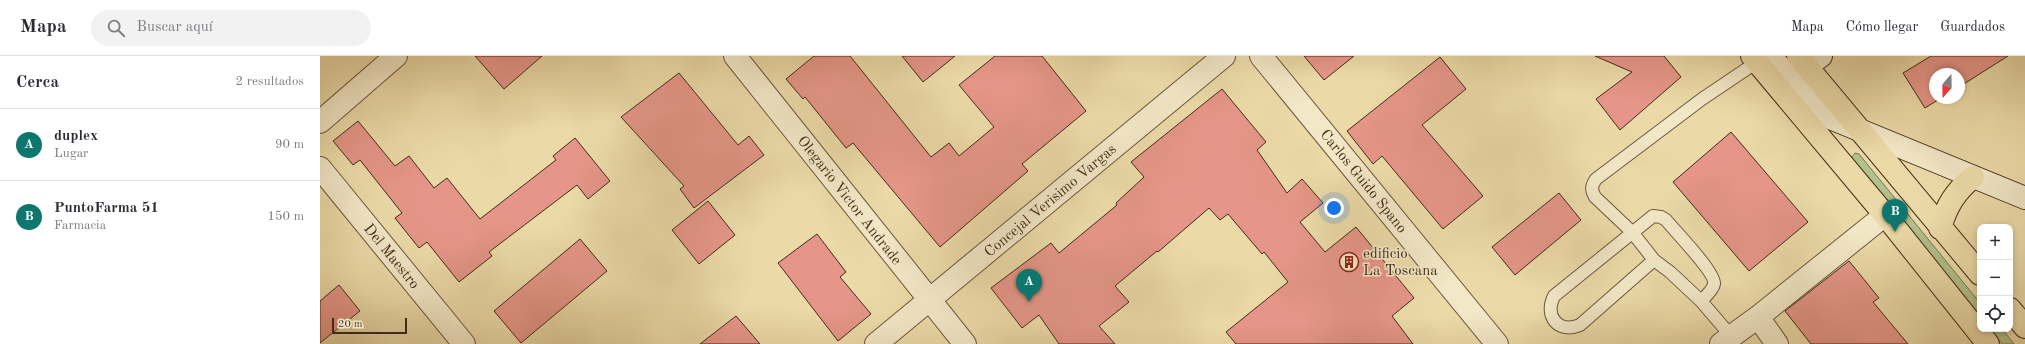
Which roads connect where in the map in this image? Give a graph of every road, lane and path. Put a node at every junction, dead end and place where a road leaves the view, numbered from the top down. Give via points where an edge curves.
1 (396, 56) edge
2 (735, 56) edge
3 (1224, 56) edge
4 (1261, 56) edge
5 (1760, 58) edge
6 (1809, 59) edge
7 (320, 122) edge
8 (1857, 129) junction
9 (320, 168) edge
10 (1973, 177) junction
11 (2025, 198) edge
12 (1885, 215) junction
13 (1940, 228) junction
14 (1632, 232) junction
15 (1654, 260) junction
16 (1977, 271) edge
17 (929, 300) junction
18 (1701, 301) junction
19 (1758, 317) junction
20 (1726, 340) edge
21 (464, 344) edge
22 (876, 344) edge
23 (965, 344) edge
24 (1497, 344) edge
25 (1777, 344) edge
26 (1988, 344) edge

1 - 7 street
2 - 17 street, Olegario Victor Andrade
3 - 17 street, Concejal Verisimo Vargas
4 - 24 street, Carlos Guido Spano
5 - 8 street via 1818,114
5 - 12 highway
5 - 14 lane via 1592,184 1595,197
6 - 8 highway
8 - 10 street
8 - 13 highway
9 - 21 street, Del Maestro
10 - 11 street
10 - 13 highway via 1958,190 1945,212
12 - 19 street
12 - 26 highway
13 - 16 highway
14 - 15 lane
14 - 15 lane via 1554,296 1550,304 1550,315 1555,322 1573,328 1580,325
14 - 18 lane via 1654,216 1666,220 1714,278 1714,284
15 - 18 lane
17 - 22 street, Concejal Verisimo Vargas
17 - 23 street, Olegario Victor Andrade
18 - 20 lane
19 - 20 street
19 - 25 street

